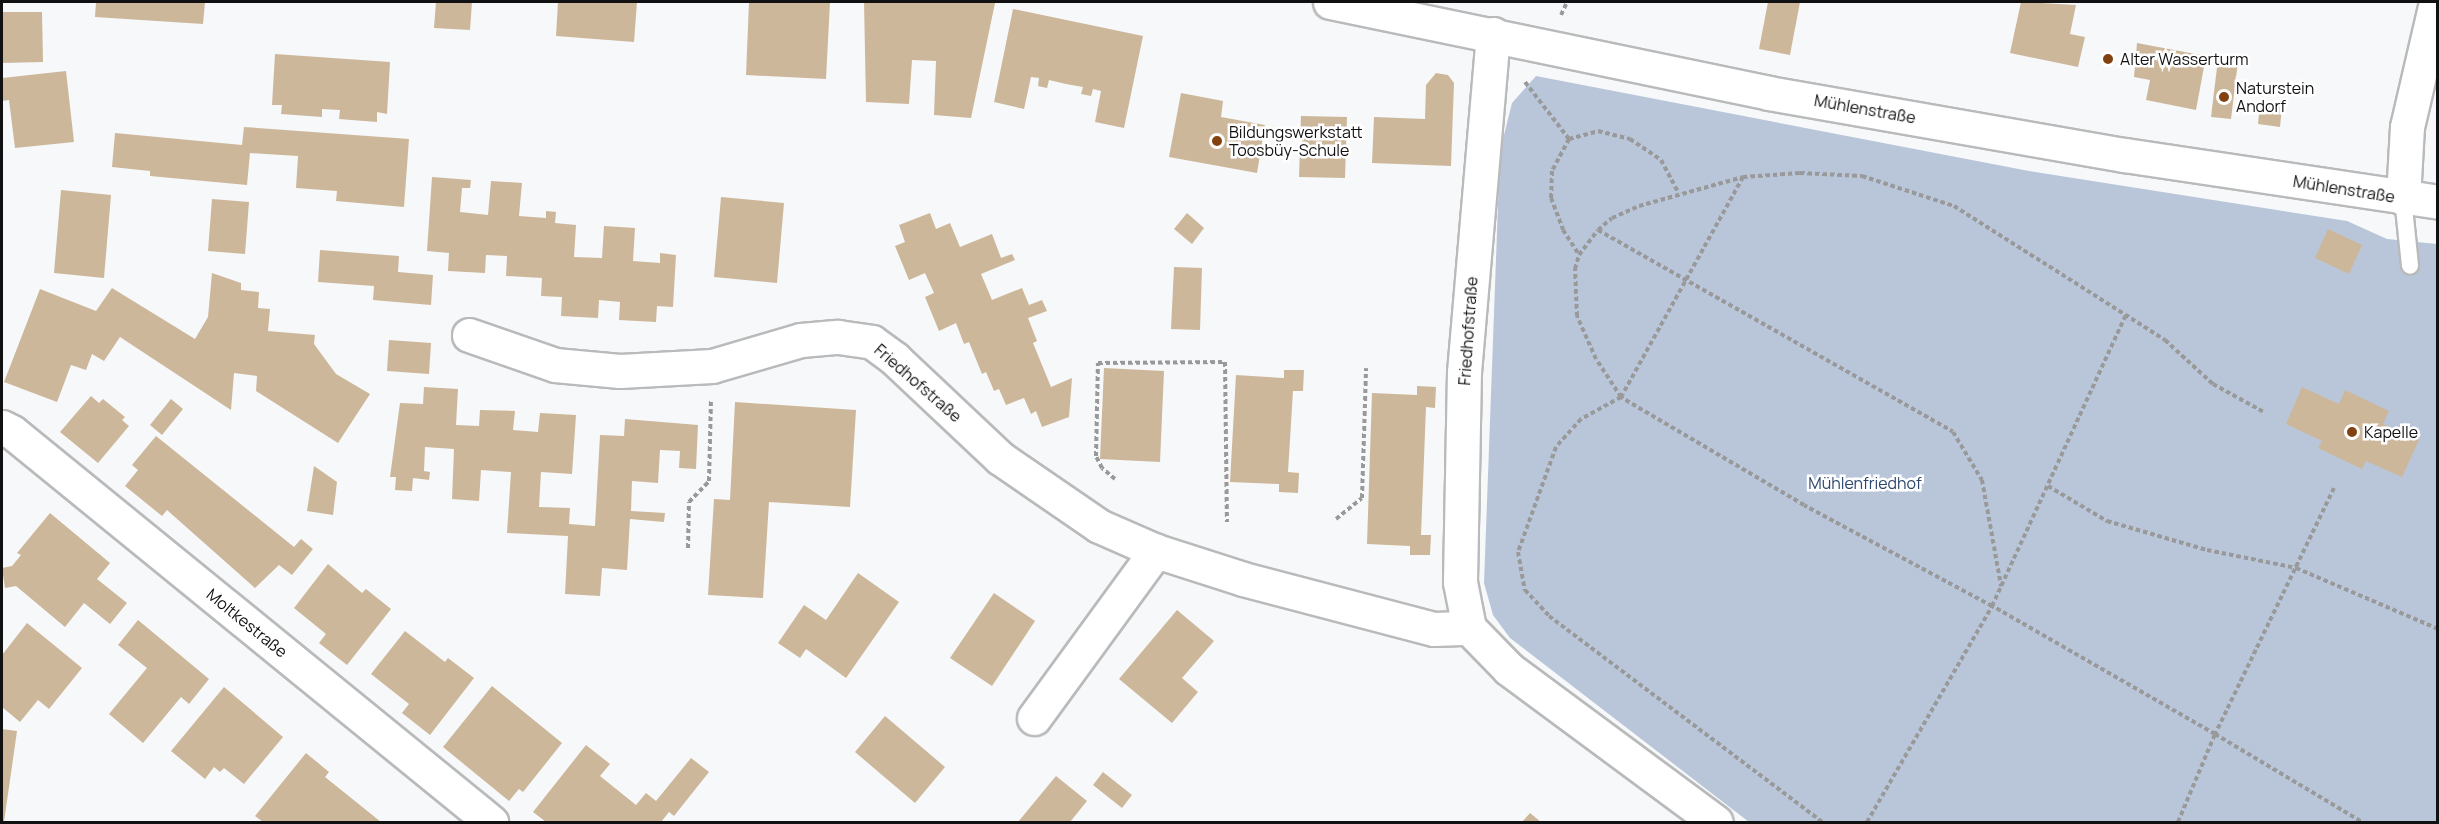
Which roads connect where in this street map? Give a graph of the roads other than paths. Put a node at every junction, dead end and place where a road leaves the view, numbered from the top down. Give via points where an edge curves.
1 (1330, 2) edge
2 (2436, 2) edge
3 (1493, 34) junction
4 (2403, 198) junction
5 (2438, 202) edge
6 (2410, 266) dead end
7 (470, 335) dead end
8 (2, 427) edge
9 (1156, 551) junction
10 (1469, 628) junction
11 (1034, 718) dead end
12 (491, 822) edge
13 (1716, 822) edge

1 - 3 street, Mühlenstraße
2 - 4 street via 2407,127
3 - 4 street, Mühlenstraße via 1769,93 2125,155
3 - 10 street, Friedhofstraße via 1464,372 1460,582
4 - 5 street, Mühlenstraße
4 - 6 lane
7 - 9 street, Friedhofstraße via 555,365 620,371 712,366 801,340 838,337 872,342 1000,459 1099,526
8 - 12 street, Moltkestraße
9 - 10 street, Friedhofstraße via 1392,619 1434,628
9 - 11 street
10 - 13 street via 1509,669

